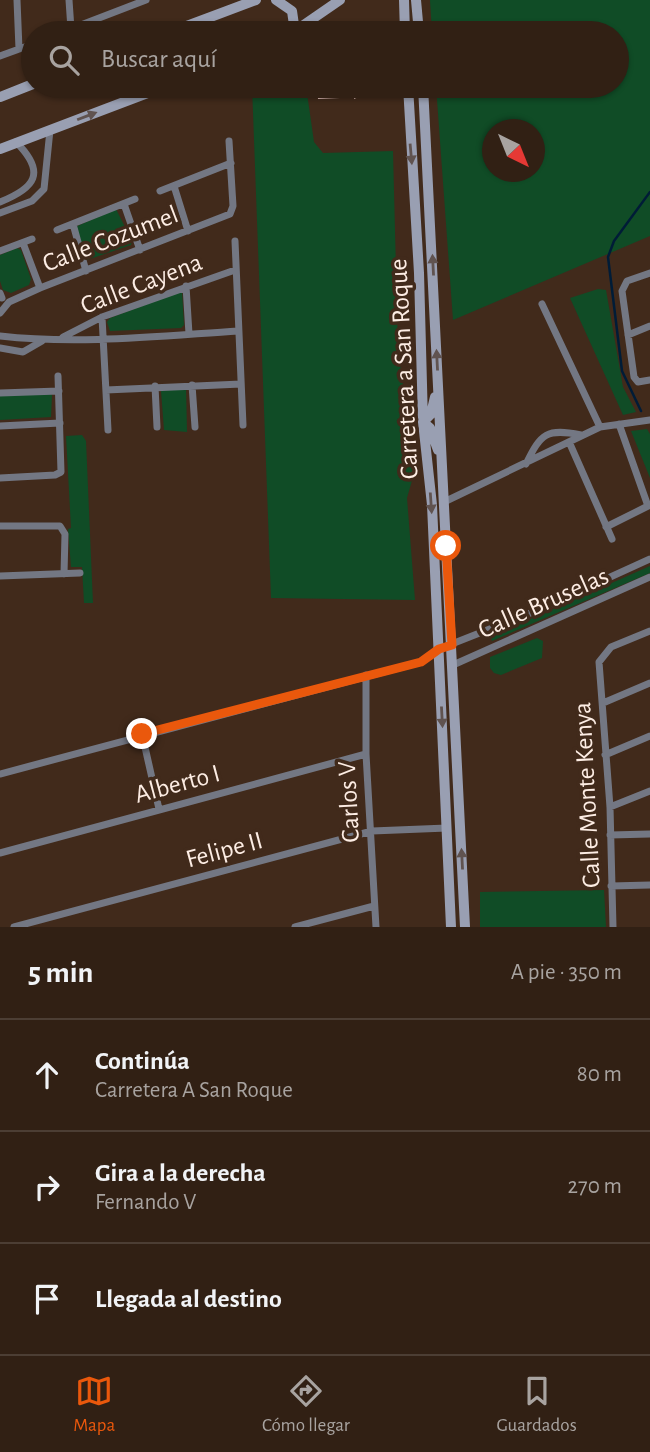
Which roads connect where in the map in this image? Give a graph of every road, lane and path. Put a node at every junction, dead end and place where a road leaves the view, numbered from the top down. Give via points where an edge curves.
1 (17, 0) edge
2 (69, 0) edge
3 (119, 0) edge
4 (146, 0) edge
5 (256, 0) edge
6 (276, 0) edge
7 (340, 0) edge
8 (394, 0) edge
9 (404, 0) edge
10 (416, 0) edge
11 (120, 10) junction
12 (405, 14) junction
13 (70, 21) edge
14 (92, 21) edge
15 (200, 21) edge
16 (293, 21) edge
17 (309, 21) edge
18 (405, 21) edge
19 (418, 21) edge
20 (19, 49) joint
21 (0, 56) edge
22 (21, 89) edge
23 (0, 97) edge
24 (134, 98) edge
25 (409, 98) edge
26 (423, 98) edge
27 (50, 130) junction
28 (229, 141) dead end
29 (16, 142) junction
30 (0, 149) edge
31 (48, 158) junction
32 (231, 163) junction
33 (33, 164) junction
34 (174, 186) junction
35 (160, 191) dead end
36 (135, 199) dead end
37 (0, 202) edge
38 (124, 204) junction
39 (0, 213) edge
40 (73, 223) junction
41 (57, 229) dead end
42 (188, 231) junction
43 (32, 239) dead end
44 (235, 241) dead end
45 (23, 243) junction
46 (140, 250) junction
47 (0, 251) edge
48 (235, 270) junction
49 (86, 271) junction
50 (650, 273) edge
51 (186, 286) junction
52 (40, 288) junction
53 (3, 298) edge
54 (541, 304) dead end
55 (0, 313) edge
56 (102, 317) junction
57 (650, 326) edge
58 (238, 331) junction
59 (189, 334) junction
60 (0, 335) edge
61 (628, 335) junction
62 (62, 337) junction
63 (103, 339) junction
64 (43, 341) junction
65 (0, 348) edge
66 (58, 376) dead end
67 (650, 380) edge
68 (241, 384) junction
69 (192, 385) junction
70 (155, 386) junction
71 (439, 387) junction
72 (106, 390) junction
73 (59, 391) junction
74 (0, 393) edge
75 (650, 420) edge
76 (423, 422) junction
77 (60, 423) junction
78 (619, 424) junction
79 (243, 425) dead end
80 (0, 426) edge
81 (157, 427) dead end
82 (195, 427) dead end
83 (600, 427) junction
84 (108, 430) dead end
85 (581, 435) junction
86 (570, 444) junction
87 (442, 455) junction
88 (526, 464) junction
89 (0, 478) edge
90 (444, 502) junction
91 (0, 526) edge
92 (606, 527) junction
93 (612, 539) dead end
94 (650, 559) edge
95 (80, 573) dead end
96 (64, 574) junction
97 (0, 576) edge
98 (650, 577) edge
99 (650, 631) edge
100 (467, 639) junction
101 (452, 645) junction
102 (439, 649) junction
103 (472, 656) junction
104 (453, 665) junction
105 (366, 675) junction
106 (650, 683) edge
107 (603, 703) junction
108 (142, 734) junction
109 (650, 736) edge
110 (366, 754) junction
111 (605, 755) junction
112 (0, 774) edge
113 (650, 791) edge
114 (610, 807) junction
115 (159, 809) junction
116 (447, 828) junction
117 (372, 831) junction
118 (650, 834) edge
119 (610, 835) junction
120 (0, 853) edge
121 (650, 885) edge
122 (611, 886) junction
123 (374, 906) junction
124 (14, 927) edge
125 (295, 927) edge
126 (376, 927) edge
127 (450, 927) edge
128 (465, 927) edge
129 (612, 927) edge

1 - 20 street
2 - 13 street
3 - 11 street
4 - 11 street
5 - 15 main road
6 - 16 main road via 289,7
7 - 17 main road
8 - 12 main road
9 - 12 main road
10 - 19 main road
11 - 14 street
12 - 18 main road
20 - 21 street
22 - 23 main road
27 -> 24 main road
25 -> 76 main road, Carretera a San Roque
71 -> 26 main road, Carretera a San Roque
27 - 29 main road
27 - 31 street
28 - 32 street
29 - 30 main road
29 - 33 street
31 - 33 street
31 - 39 street via 47,183 41,194
32 - 34 street
32 - 42 street, Calle Cozumel via 233,206 227,216
33 - 37 street via 28,188
34 - 35 street
34 - 42 street
36 - 38 street
38 - 40 street
38 - 46 street
40 - 41 street
40 - 49 street
42 - 46 street, Calle Cozumel
43 - 45 street
44 - 48 street
45 - 47 street
45 - 52 street
46 - 49 street, Calle Cozumel
48 - 51 street, Calle Cayena
48 - 58 street
49 - 52 street, Calle Cozumel
50 - 61 street via 623,285
51 - 56 street, Calle Cayena
51 - 59 street
52 - 53 street, Calle Cozumel
53 - 55 street, Calle Cozumel
54 - 83 street
56 - 62 street, Calle Cayena
56 - 63 street
57 - 61 street
58 - 59 street
58 - 68 street
59 - 63 street
60 - 64 street
61 - 67 street via 634,377 638,382
62 - 63 street
62 - 64 street
63 - 72 street
64 - 65 street via 23,352
66 - 73 street
68 - 69 street
68 - 79 street
69 - 70 street
69 - 82 street
70 - 72 street
70 - 81 street
71 - 76 main road via 431,414
71 - 87 main road, Carretera a San Roque
72 - 84 street
73 - 74 street
73 - 77 street
75 - 78 street
76 - 87 main road
76 -> 102 main road, Carretera a San Roque
77 - 80 street
77 - 89 street via 62,469 55,475
78 - 83 street
78 - 92 street via 648,506
83 - 85 street
85 - 86 street
85 - 88 street via 557,430 538,439
86 - 88 street
86 - 92 street
87 - 90 main road, Carretera a San Roque
88 - 90 street
90 - 101 main road, Carretera a San Roque
91 - 96 street via 60,526 65,534
92 - 93 street
94 - 100 street, Calle Bruselas
95 - 96 street
96 - 97 street
98 - 103 street, Calle Bruselas
99 - 107 street, Calle Monte Kenya via 611,647 599,662
100 - 101 street, Calle Bruselas
100 - 103 street
101 - 102 street, Calle Bruselas
101 - 104 main road, Carretera a San Roque
102 - 105 street, Calle Bruselas via 421,662
102 -> 116 main road
103 - 104 street, Calle Bruselas
128 -> 104 main road, Carretera a San Roque
105 - 108 street
105 - 110 street, Carlos V
106 - 107 street
107 - 111 street, Calle Monte Kenya
108 - 112 street
108 - 115 street
109 - 111 street
110 - 115 street, Alberto I
110 - 117 street, Carlos V
111 - 114 street, Calle Monte Kenya
113 - 114 street
114 - 119 street, Calle Monte Kenya
115 - 120 street, Alberto I
116 - 117 street, Felipe II
116 - 127 main road
117 - 123 street, Carlos V
117 - 124 street, Felipe II
118 - 119 street
119 - 122 street, Calle Monte Kenya
121 - 122 street
122 - 129 street, Calle Monte Kenya
123 - 125 street
123 - 126 street, Carlos V

